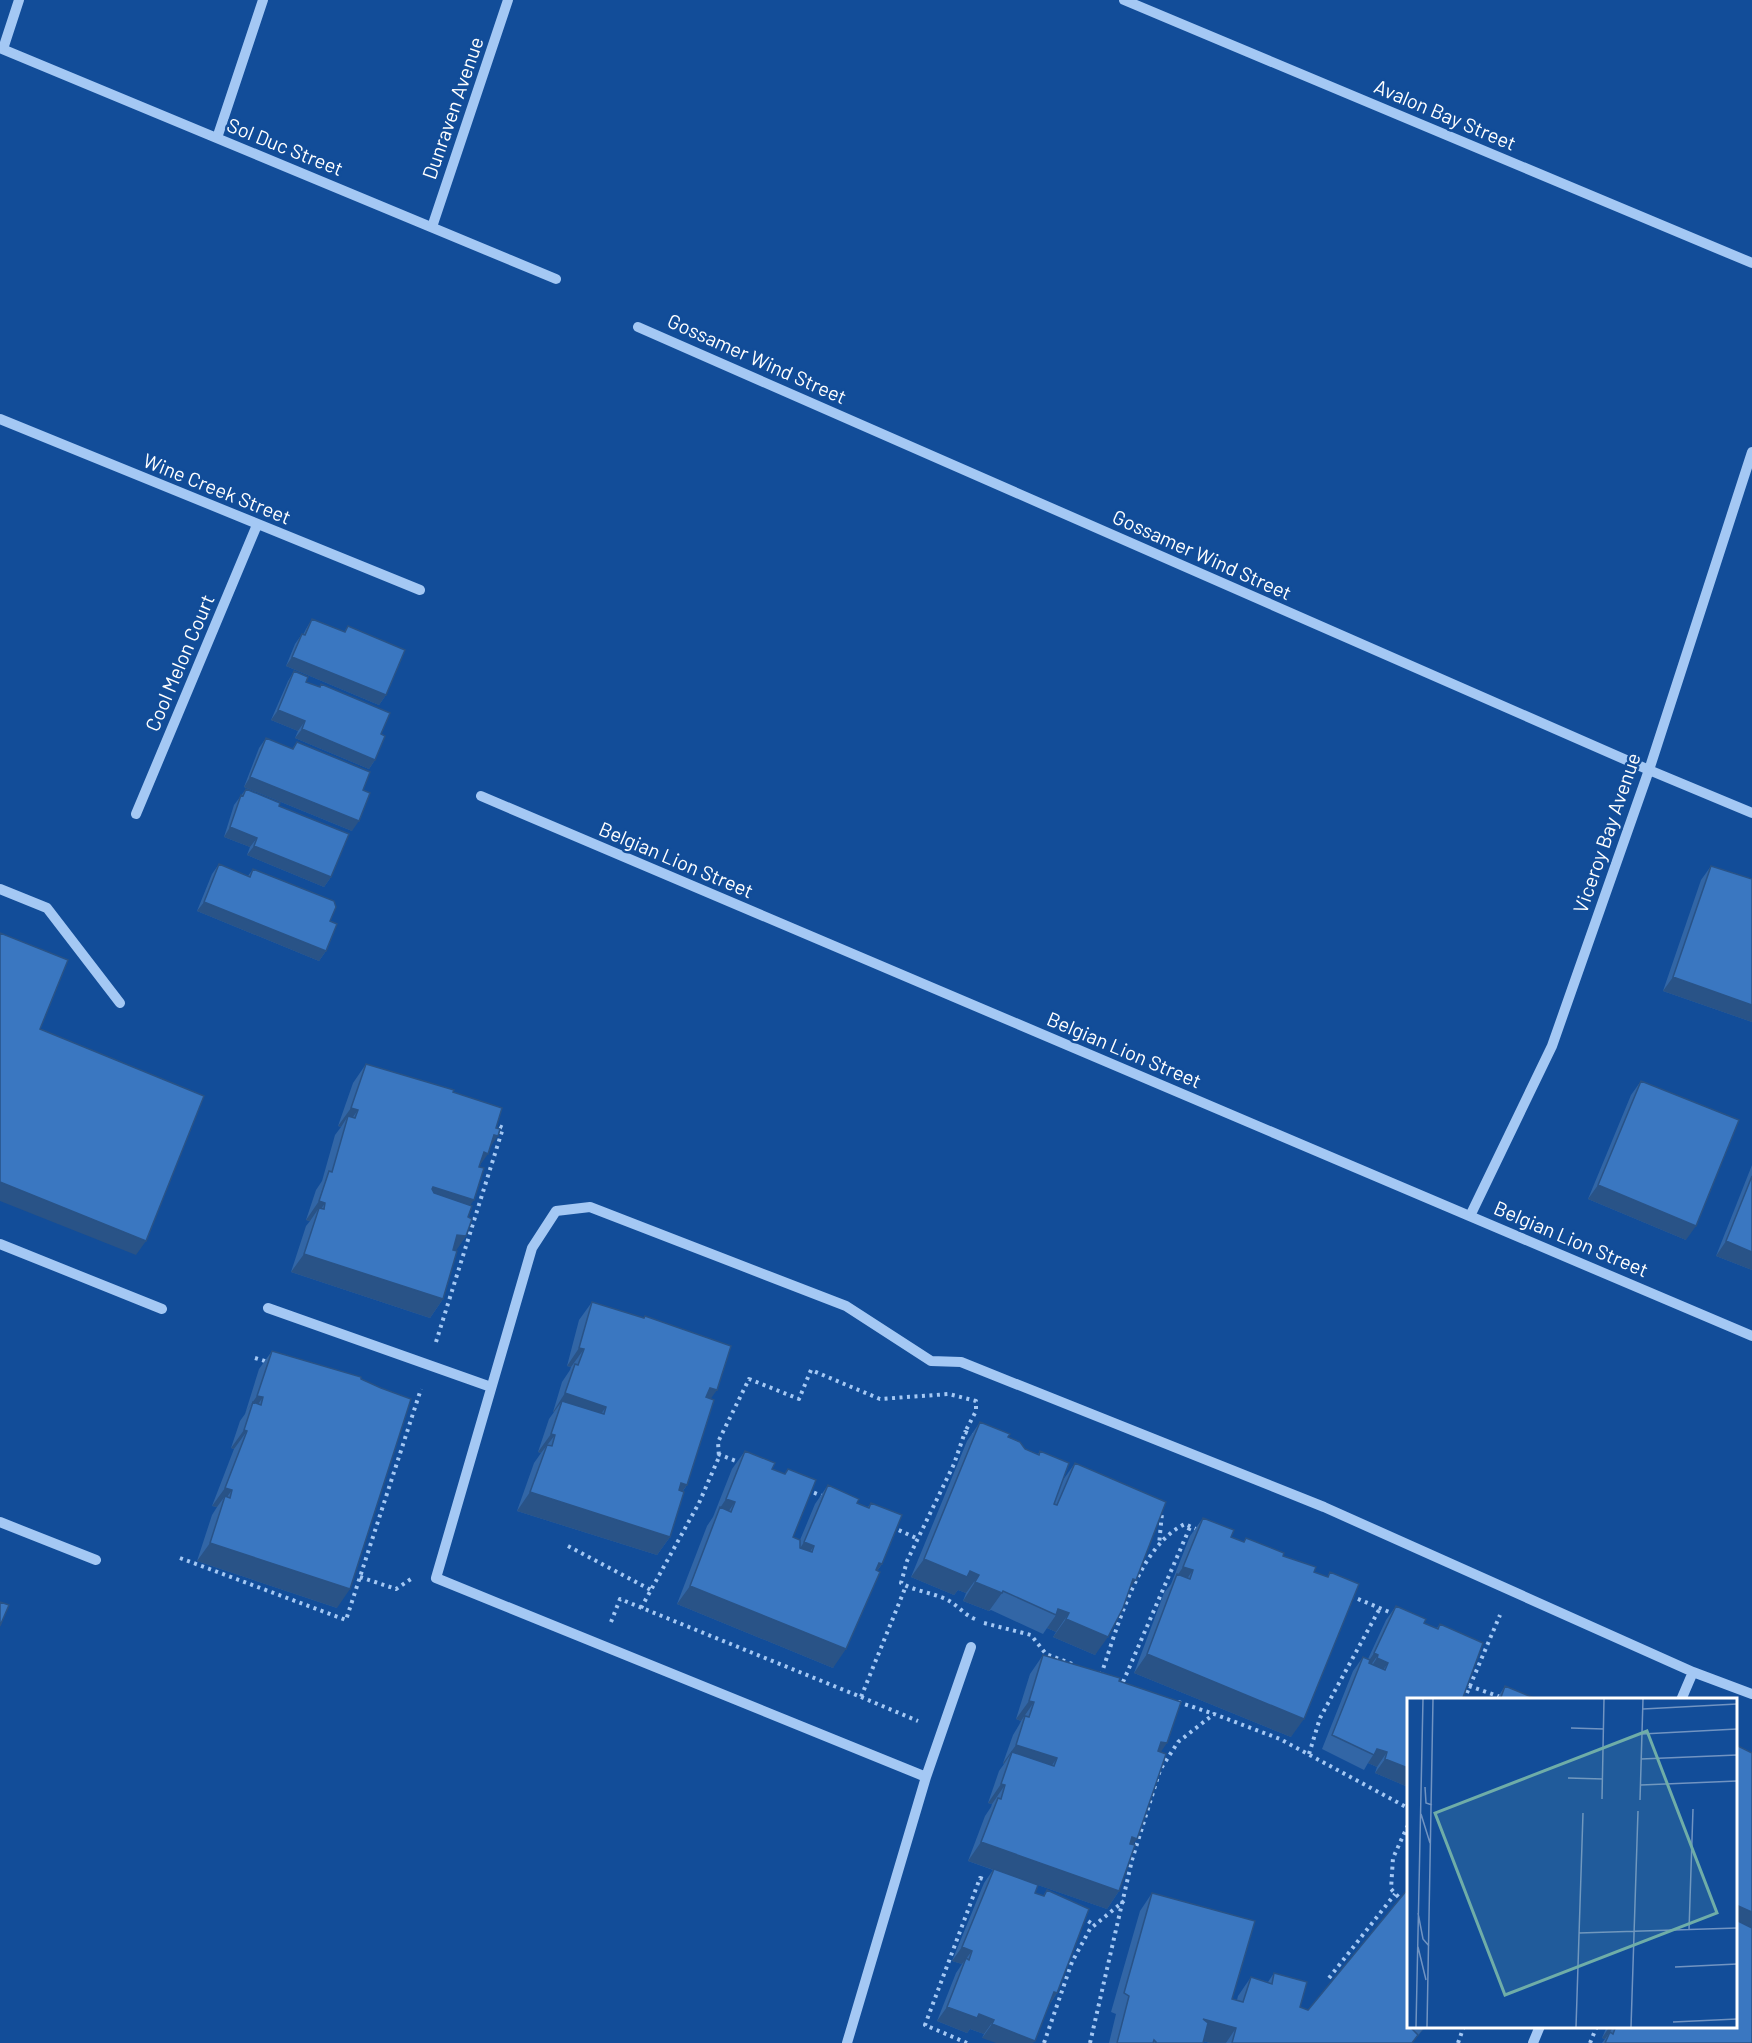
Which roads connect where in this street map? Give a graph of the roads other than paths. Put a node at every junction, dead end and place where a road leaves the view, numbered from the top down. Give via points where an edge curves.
1 (19, 0) edge
2 (263, 0) edge
3 (508, 0) edge
4 (1124, 0) edge
5 (1, 49) edge
6 (217, 138) junction
7 (432, 227) junction
8 (1752, 263) edge
9 (556, 279) dead end
10 (638, 327) dead end
11 (0, 420) edge
12 (1752, 452) edge
13 (257, 525) junction
14 (420, 590) dead end
15 (1649, 770) junction
16 (481, 796) dead end
17 (1752, 813) edge
18 (136, 814) dead end
19 (0, 889) edge
20 (120, 1003) dead end
21 (1470, 1216) junction
22 (0, 1244) edge
23 (268, 1308) dead end
24 (162, 1309) dead end
25 (1752, 1336) edge
26 (491, 1387) junction
27 (0, 1522) edge
28 (96, 1560) dead end
29 (971, 1647) road end
30 (1693, 1672) junction
31 (1752, 1694) edge
32 (1682, 1698) edge
33 (926, 1777) junction
34 (1539, 2028) edge
35 (848, 2043) edge
36 (1533, 2043) edge

1 - 5 street
2 - 6 street
3 - 7 street, Dunraven Avenue
4 - 8 street, Avalon Bay Street
5 - 6 street, Sol Duc Street
6 - 7 street, Sol Duc Street
7 - 9 street, Sol Duc Street
10 - 15 street, Gossamer Wind Street
11 - 13 street, Wine Creek Street
12 - 15 street, Viceroy Bay Avenue
13 - 14 street, Wine Creek Street
13 - 18 street, Cool Melon Court
15 - 17 street, Gossamer Wind Street
15 - 21 street, Viceroy Bay Avenue via 1552,1046
16 - 21 street, Belgian Lion Street
19 - 20 street via 47,908
21 - 25 street, Belgian Lion Street
22 - 24 street
23 - 26 street
26 - 30 street via 532,1248 556,1211 590,1207 846,1306 931,1361 961,1362 1324,1507
26 - 33 street via 436,1578
27 - 28 street
29 - 33 street
30 - 31 street
30 - 32 street
33 - 35 street
34 - 36 street

